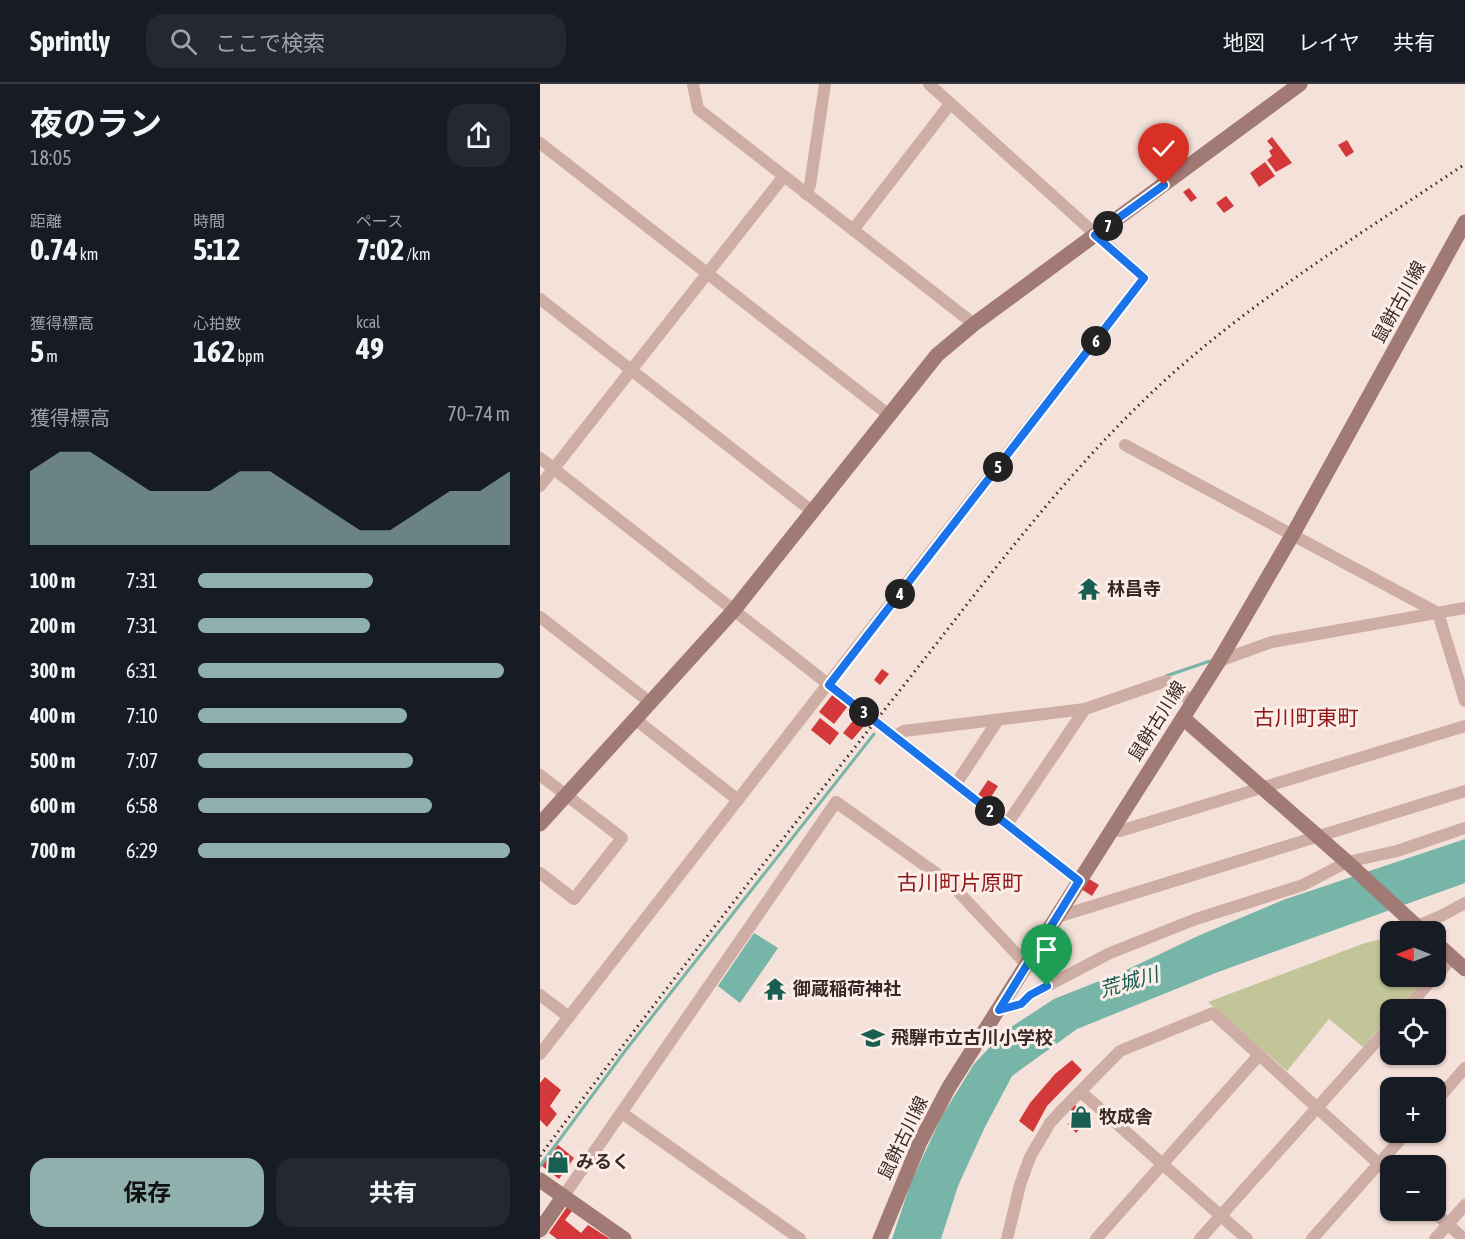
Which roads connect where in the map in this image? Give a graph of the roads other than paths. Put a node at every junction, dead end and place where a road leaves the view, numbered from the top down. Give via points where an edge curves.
1 (693, 84) edge
2 (825, 84) edge
3 (929, 84) edge
4 (1300, 84) edge
5 (950, 104) junction
6 (540, 143) edge
7 (784, 176) junction
8 (807, 194) junction
9 (1465, 222) edge
10 (853, 230) junction
11 (1095, 235) junction
12 (707, 273) junction
13 (540, 299) edge
14 (974, 324) junction
15 (631, 370) junction
16 (889, 415) junction
17 (1125, 445) dead end
18 (540, 458) edge
19 (554, 469) junction
20 (540, 486) edge
21 (812, 511) junction
22 (1293, 534) junction
23 (1465, 609) edge
24 (734, 610) junction
25 (1438, 613) junction
26 (540, 617) edge
27 (1220, 661) junction
28 (829, 685) junction
29 (1465, 701) edge
30 (1192, 702) junction
31 (651, 703) junction
32 (1084, 710) junction
33 (1183, 718) junction
34 (636, 719) junction
35 (998, 720) junction
36 (1465, 726) edge
37 (895, 736) junction
38 (540, 775) edge
39 (956, 784) junction
40 (1264, 788) junction
41 (1465, 791) edge
42 (566, 795) junction
43 (738, 800) junction
44 (540, 824) edge
45 (1007, 824) junction
46 (1465, 828) edge
47 (1111, 831) junction
48 (1317, 837) junction
49 (1350, 864) junction
50 (540, 873) edge
51 (1079, 881) junction
52 (1465, 903) edge
53 (1057, 917) junction
54 (1411, 921) edge
55 (1434, 921) edge
56 (1446, 952) edge
57 (1452, 958) junction
58 (1026, 964) junction
59 (1446, 964) edge
60 (1465, 969) edge
61 (1425, 987) edge
62 (540, 995) edge
63 (1415, 999) edge
64 (999, 1010) junction
65 (568, 1017) junction
66 (1380, 1037) edge
67 (540, 1054) edge
68 (1258, 1055) junction
69 (1465, 1068) edge
70 (1446, 1090) edge
71 (1081, 1092) junction
72 (1317, 1108) junction
73 (622, 1113) junction
74 (1397, 1143) edge
75 (1379, 1164) junction
76 (1162, 1165) junction
77 (540, 1180) edge
78 (563, 1197) junction
79 (1465, 1205) edge
80 (1221, 1216) junction
81 (1444, 1221) edge
82 (1448, 1225) junction
83 (540, 1230) edge
84 (623, 1239) edge
85 (800, 1239) edge
86 (880, 1239) edge
87 (1008, 1239) edge
88 (1096, 1239) edge
89 (1200, 1239) edge
90 (1247, 1239) edge
91 (1312, 1239) edge
92 (1435, 1239) edge
93 (1464, 1239) edge

1 - 7 street via 698,109
2 - 8 street
3 - 5 street
4 - 11 street
5 - 10 street
5 - 11 street
6 - 12 street
7 - 8 street
7 - 12 street
8 - 10 street
9 - 22 street, 鼠餅古川線
10 - 14 street
11 - 14 street
11 - 28 street via 1144,278
12 - 15 street
12 - 16 street
13 - 15 street
14 - 16 street via 937,355
15 - 19 street
15 - 21 street
16 - 21 street
17 - 22 street
18 - 19 street
19 - 20 street
19 - 24 street
21 - 24 street
22 - 25 street
22 - 27 street, 鼠餅古川線
23 - 25 street
24 - 28 street
24 - 31 street
25 - 27 street via 1272,642
25 - 29 street
26 - 31 street
27 - 30 street, 鼠餅古川線
28 - 37 street
28 - 43 street
30 - 32 street via 1166,681
30 - 33 street, 鼠餅古川線
31 - 34 street
32 - 35 street
32 - 45 street
33 - 40 street
33 - 47 street, 鼠餅古川線
34 - 42 street
34 - 43 street
35 - 37 street via 904,731
35 - 39 street
36 - 40 street
37 - 39 street
38 - 42 street
39 - 45 street
40 - 47 street
40 - 48 street
41 - 48 street
42 - 44 street
42 - 50 street via 622,838 574,899
43 - 65 street
45 - 51 street
46 - 49 street
47 - 51 street, 鼠餅古川線
48 - 49 street
48 - 53 street
49 - 54 street
49 - 64 street via 1304,885 1196,919 1110,952 1030,995 1021,1004
51 - 53 street, 鼠餅古川線
52 - 55 street
53 - 58 street, 鼠餅古川線
56 - 57 street
57 - 59 street
57 - 60 street
58 - 64 street, 鼠餅古川線
58 - 73 street via 951,884 836,802
61 - 63 street
62 - 65 street
64 - 86 street, 鼠餅古川線 via 949,1087 920,1142
65 - 67 street
66 - 72 street
68 - 71 street via 1213,1013 1120,1051
68 - 72 street
68 - 76 street
69 - 70 street
71 - 76 street
71 - 87 street via 1050,1123 1029,1157
72 - 75 street
72 - 80 street
73 - 78 street
73 - 85 street
74 - 75 street
75 - 91 street
76 - 80 street
76 - 88 street
77 - 78 street
78 - 83 street
78 - 84 street
79 - 82 street
80 - 89 street
80 - 90 street
81 - 82 street
82 - 92 street
82 - 93 street

